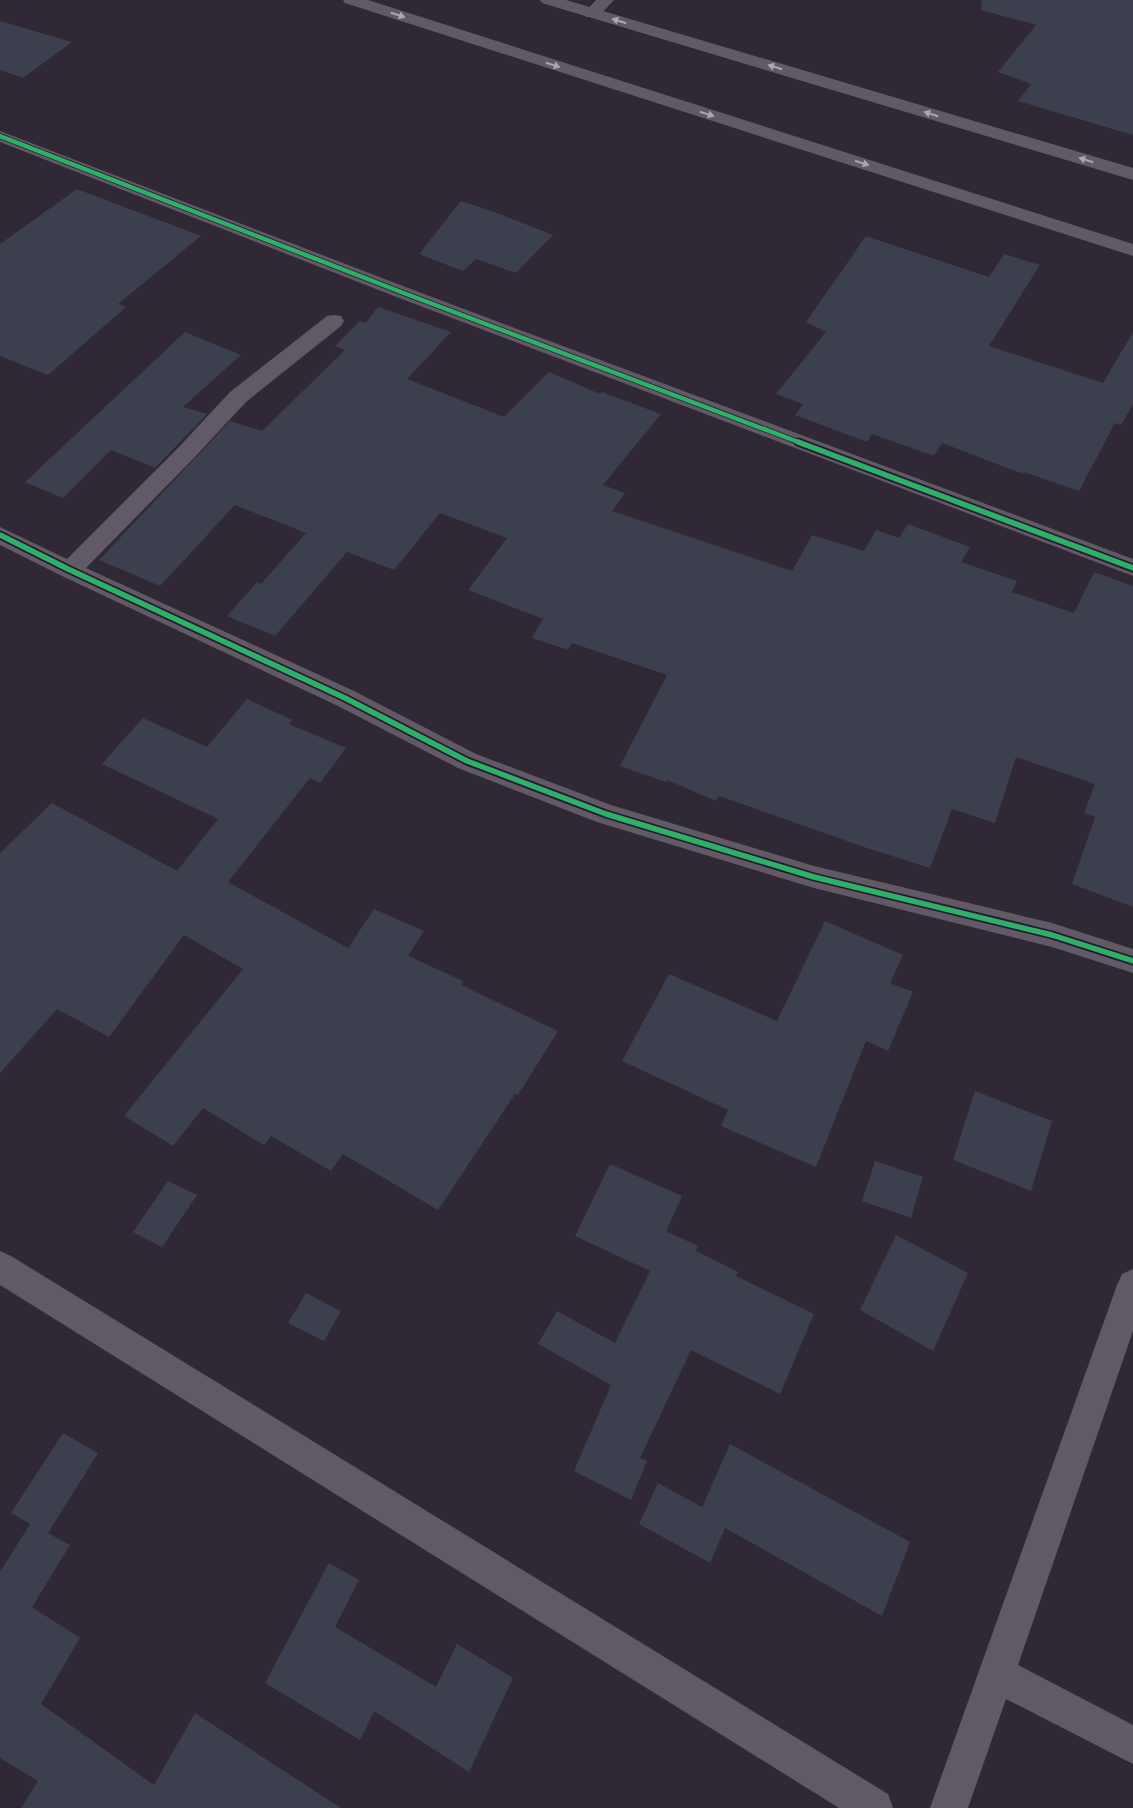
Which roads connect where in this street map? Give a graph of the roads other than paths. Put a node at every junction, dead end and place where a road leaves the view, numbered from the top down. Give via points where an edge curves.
1 (351, 0) edge
2 (548, 0) edge
3 (606, 0) edge
4 (592, 13) junction
5 (0, 136) edge
6 (1133, 174) edge
7 (1133, 250) edge
8 (334, 321) dead end
9 (0, 534) edge
10 (1133, 568) edge
11 (70, 570) junction
12 (1133, 961) edge
13 (0, 1267) edge
14 (1133, 1285) edge
15 (996, 1674) junction
16 (1133, 1745) edge
17 (874, 1808) edge
18 (949, 1808) edge

1 -> 7 street
2 - 4 street
3 - 4 street
6 -> 4 street
5 - 10 street via 401,292
8 - 11 street via 238,396 186,454
9 - 11 street
11 - 12 street via 345,698 468,761 606,814 814,877 1052,935
13 - 17 street
14 - 15 street
15 - 16 street
15 - 18 street

